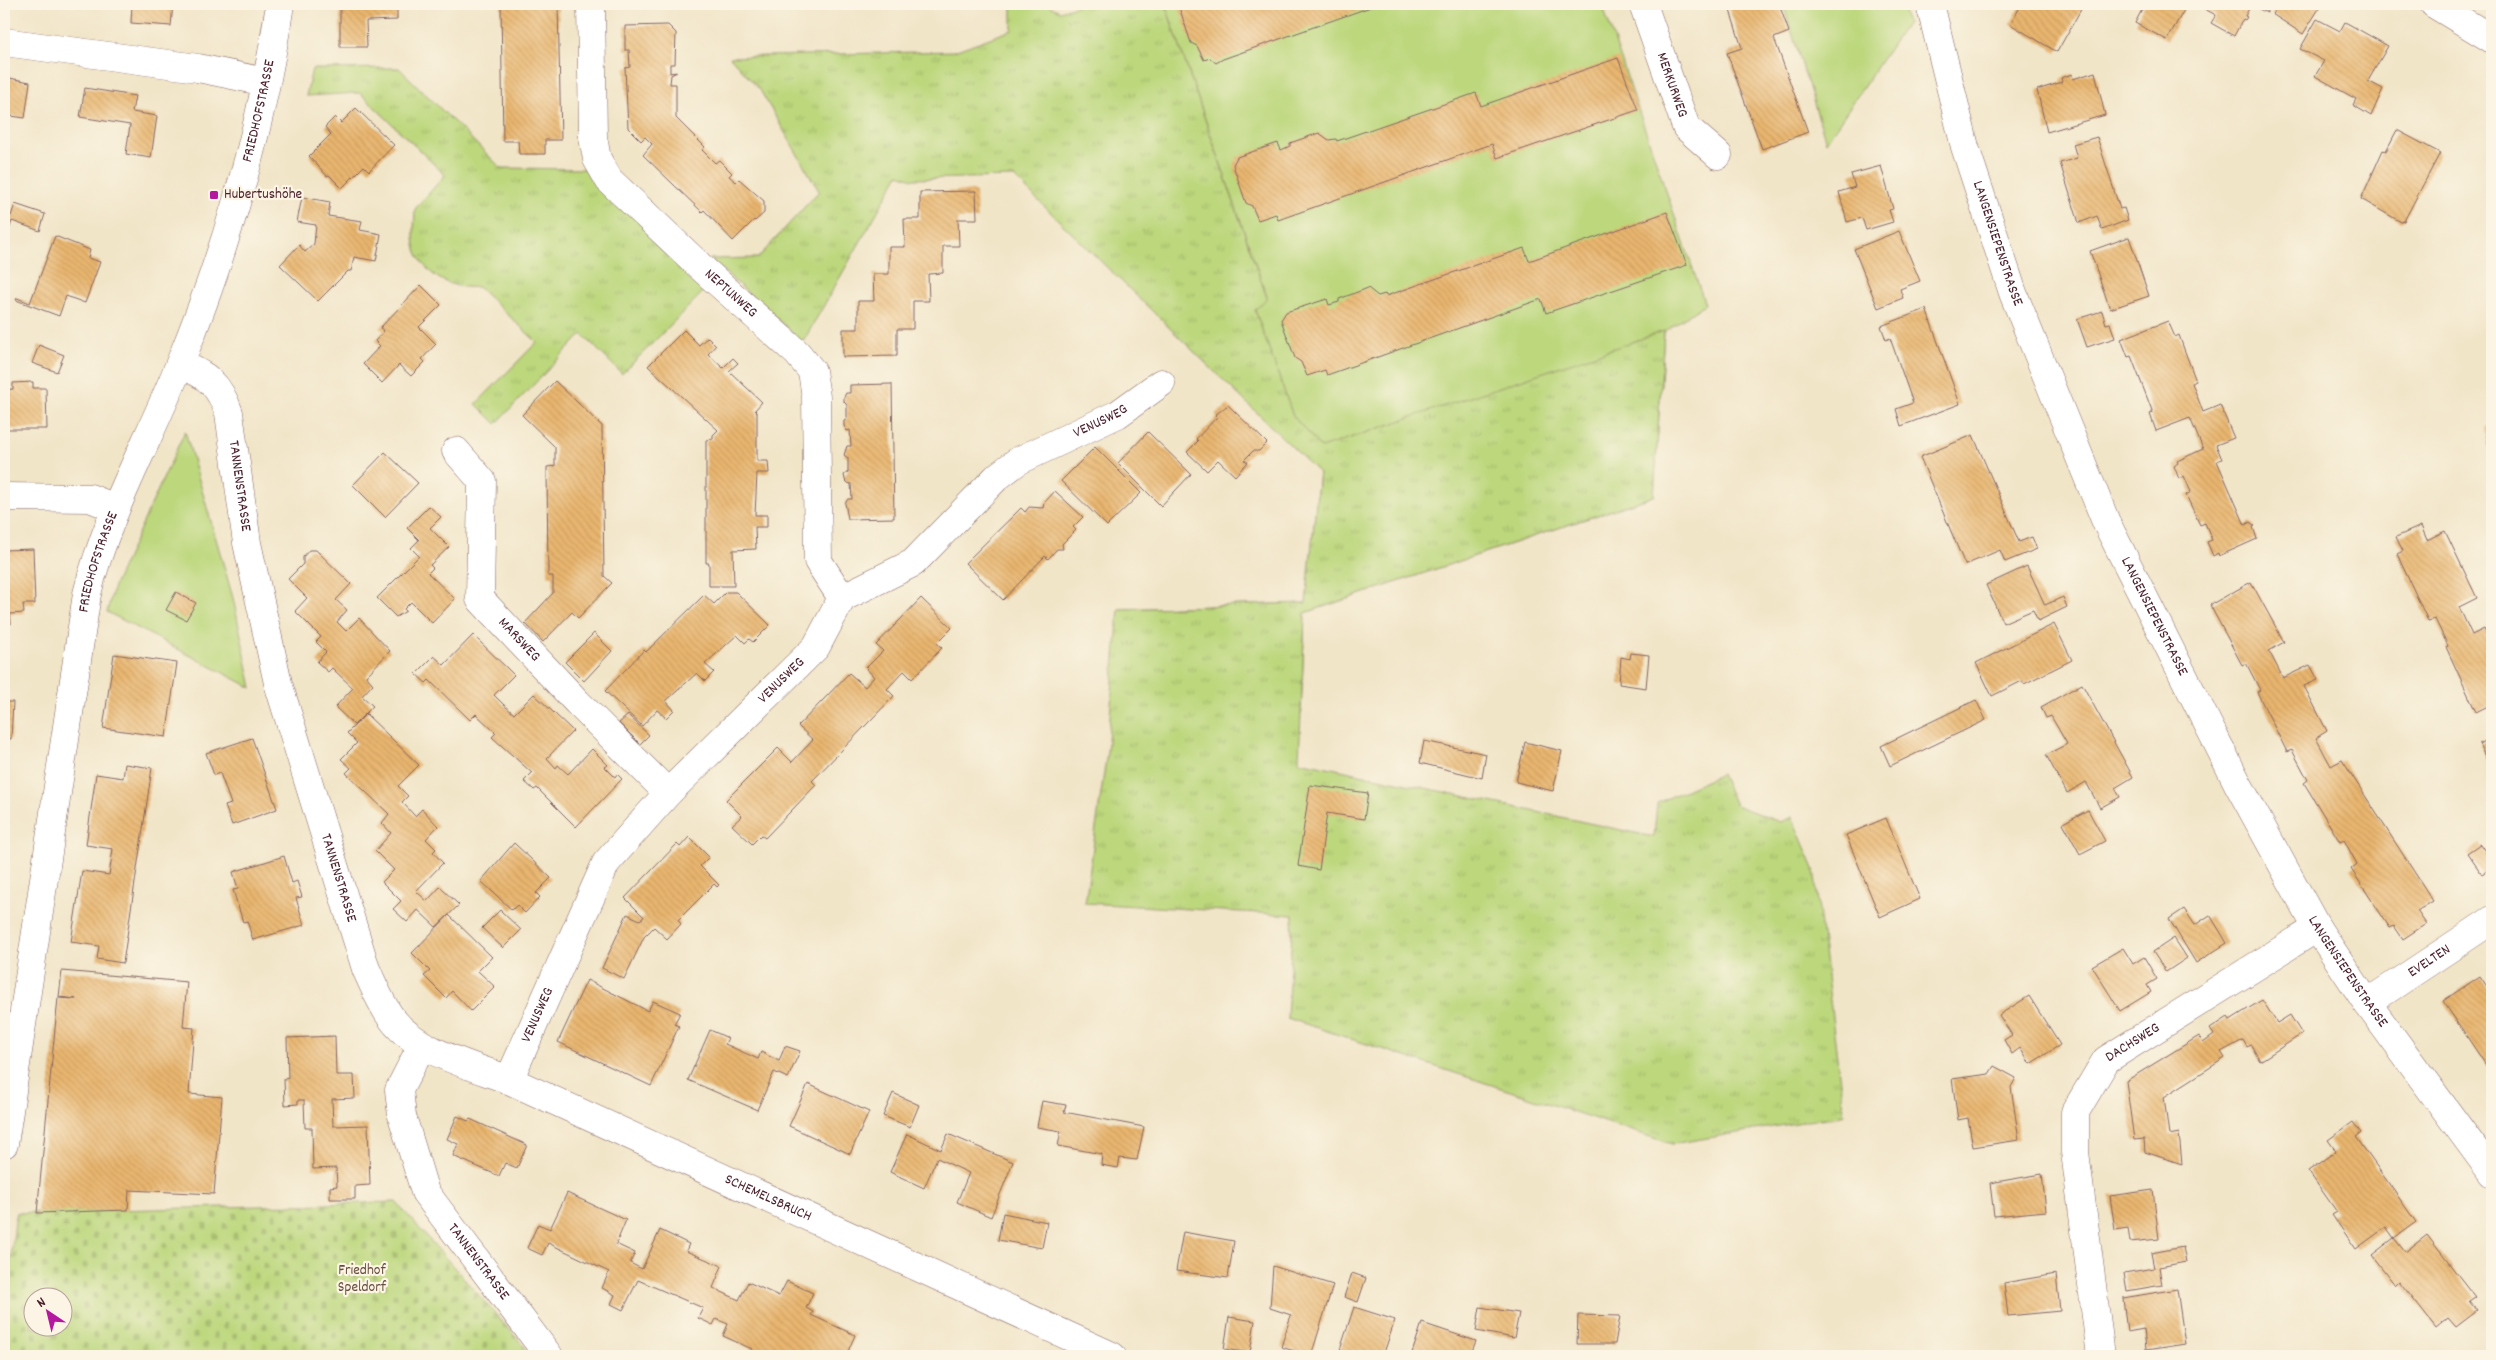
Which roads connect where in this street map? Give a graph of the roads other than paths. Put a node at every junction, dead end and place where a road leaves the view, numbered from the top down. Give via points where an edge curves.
1 (280, 4) edge
2 (591, 4) edge
3 (1643, 4) edge
4 (1930, 4) edge
5 (2434, 4) edge
6 (2492, 39) edge
7 (4, 42) edge
8 (266, 82) junction
9 (1718, 155) dead end
10 (180, 364) junction
11 (1161, 383) dead end
12 (456, 451) dead end
13 (4, 497) edge
14 (115, 508) junction
15 (842, 598) junction
16 (668, 793) junction
17 (2492, 920) edge
18 (2318, 928) junction
19 (2367, 1003) junction
20 (422, 1045) junction
21 (509, 1080) junction
22 (4, 1144) edge
23 (2492, 1174) edge
24 (549, 1356) edge
25 (1112, 1356) edge
26 (2100, 1356) edge

1 - 8 street, FRIEDHOFSTRASSE
2 - 15 street, NEPTUNWEG via 593,137 597,159 609,180 797,353 812,371 816,398 818,561
3 - 9 street, MERKURWEG via 1686,127
4 - 18 street, LANGENSIEPENSTRASSE via 1965,147 2010,283 2106,522 2238,784
5 - 6 street
7 - 8 street via 198,68
8 - 10 street, FRIEDHOFSTRASSE via 242,184
10 - 14 street, FRIEDHOFSTRASSE
10 - 20 street, TANNENSTRASSE via 199,372 223,394 229,413 247,543 278,683 366,969 379,999 394,1022
11 - 15 street, VENUSWEG via 1118,414 1018,460 997,477 913,563
12 - 16 street, MARSWEG via 482,481 480,599
13 - 14 street via 90,498
14 - 22 street, FRIEDHOFSTRASSE via 97,556 88,594
15 - 16 street, VENUSWEG via 816,647
16 - 21 street, VENUSWEG via 606,863
17 - 19 street, EVELTEN
18 - 19 street, LANGENSIEPENSTRASSE
18 - 26 street, DACHSWEG via 2106,1060 2075,1112 2075,1152
19 - 23 street, LANGENSIEPENSTRASSE
20 - 21 street, SCHEMELSBRUCH
20 - 24 street, TANNENSTRASSE via 399,1090 402,1116 425,1192
21 - 25 street, SCHEMELSBRUCH

